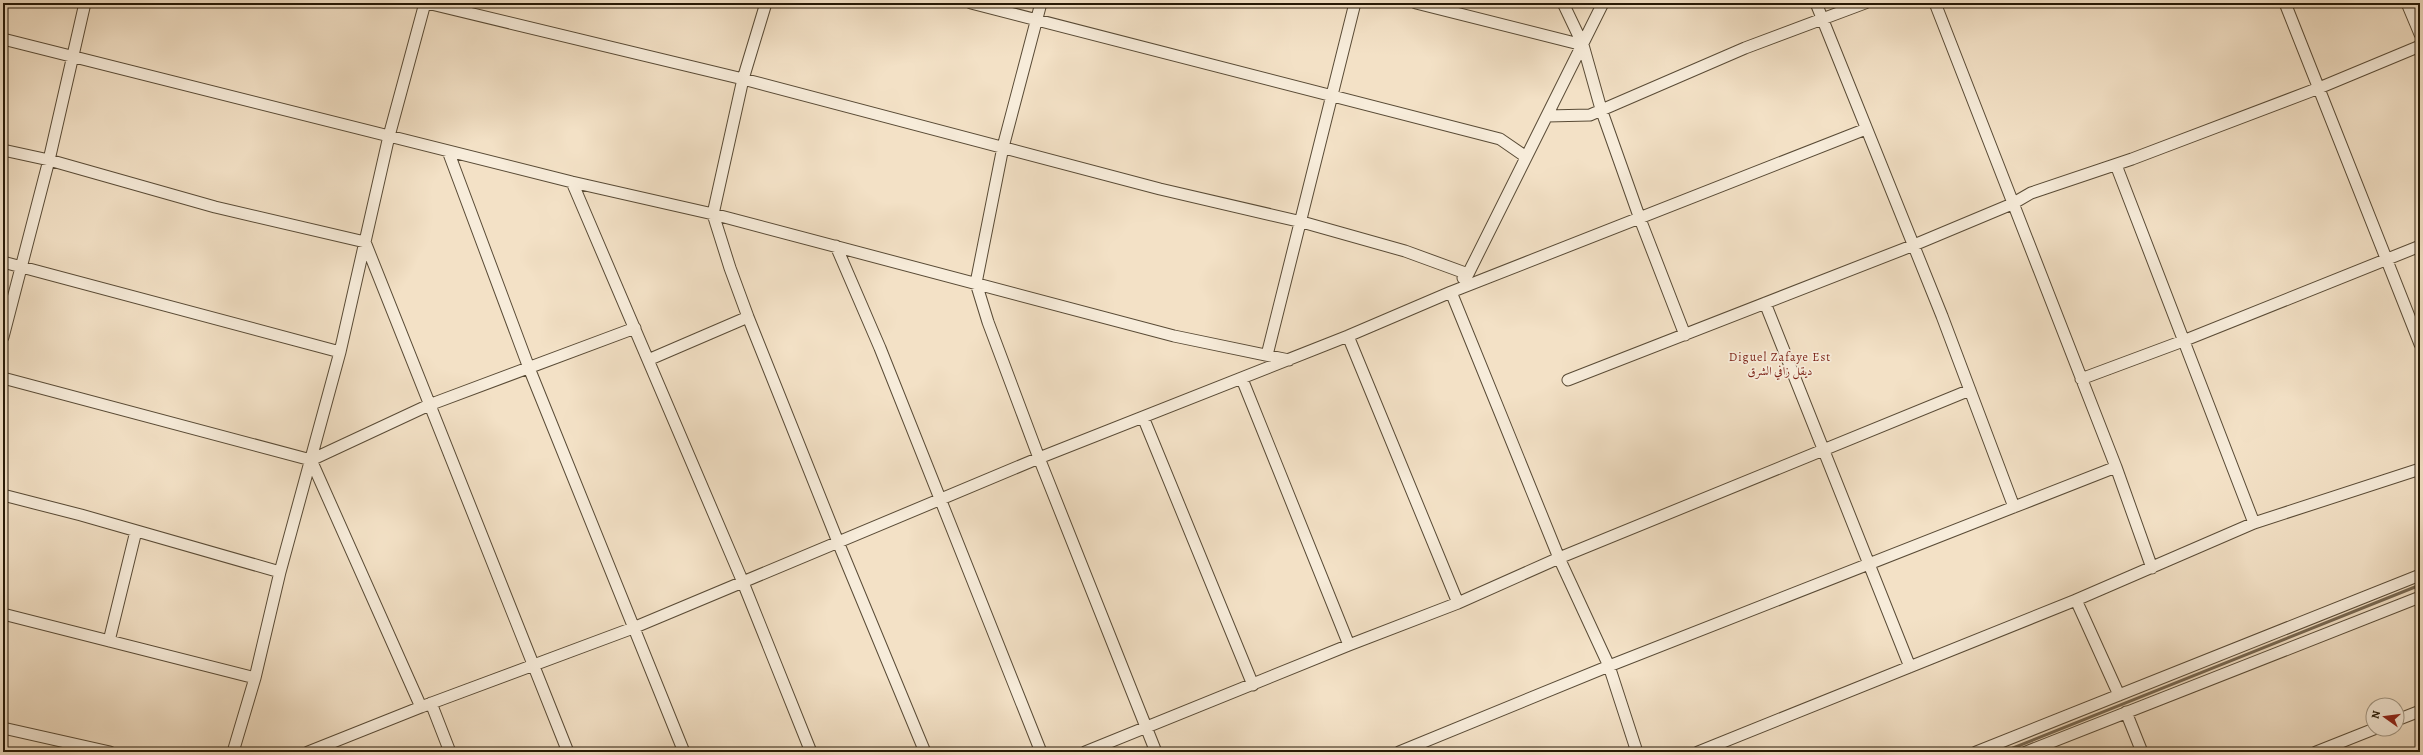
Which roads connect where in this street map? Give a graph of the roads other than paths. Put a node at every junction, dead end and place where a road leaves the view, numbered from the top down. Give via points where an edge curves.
1 (85, 3) edge
2 (426, 3) edge
3 (766, 3) edge
4 (972, 3) edge
5 (1041, 3) edge
6 (1355, 3) edge
7 (1416, 3) edge
8 (1563, 3) edge
9 (1603, 3) edge
10 (1816, 3) edge
11 (1865, 3) edge
12 (1935, 3) edge
13 (2285, 3) edge
14 (2407, 3) edge
15 (1823, 18) junction
16 (1037, 21) junction
17 (2420, 34) edge
18 (3, 39) edge
19 (1583, 45) junction
20 (2420, 46) edge
21 (72, 56) junction
22 (743, 79) junction
23 (2319, 88) junction
24 (1333, 94) junction
25 (1602, 109) junction
26 (1547, 116) junction
27 (1866, 129) junction
28 (389, 136) junction
29 (1003, 147) junction
30 (3, 150) edge
31 (448, 151) junction
32 (1526, 157) junction
33 (49, 160) junction
34 (2116, 165) junction
35 (572, 182) junction
36 (2012, 204) junction
37 (713, 214) junction
38 (1640, 219) junction
39 (1302, 222) junction
40 (365, 242) junction
41 (1914, 245) junction
42 (836, 246) junction
43 (2420, 246) edge
44 (2386, 258) junction
45 (3, 262) edge
46 (22, 266) junction
47 (1468, 274) junction
48 (976, 283) junction
49 (1451, 292) junction
50 (1765, 303) junction
51 (748, 317) junction
52 (635, 328) junction
53 (1685, 335) junction
54 (1348, 336) junction
55 (3, 337) edge
56 (2183, 341) junction
57 (2420, 344) edge
58 (340, 352) junction
59 (1268, 355) junction
60 (648, 360) junction
61 (1289, 360) junction
62 (530, 368) junction
63 (3, 378) edge
64 (1242, 379) junction
65 (2081, 379) junction
66 (1568, 380) dead end
67 (1970, 390) junction
68 (429, 406) junction
69 (1143, 417) junction
70 (1823, 449) junction
71 (1039, 458) junction
72 (311, 460) junction
73 (2116, 467) junction
74 (2420, 469) edge
75 (3, 495) edge
76 (940, 499) junction
77 (2014, 507) junction
78 (2254, 523) junction
79 (136, 531) junction
80 (838, 542) junction
81 (1559, 558) junction
82 (1869, 563) junction
83 (2152, 568) junction
84 (280, 572) junction
85 (2420, 575) edge
86 (742, 580) junction
87 (2420, 597) edge
88 (2076, 600) junction
89 (1458, 603) junction
90 (3, 614) edge
91 (633, 628) junction
92 (109, 641) junction
93 (1349, 645) junction
94 (534, 665) junction
95 (1609, 666) junction
96 (1910, 667) junction
97 (255, 678) junction
98 (1253, 685) junction
99 (2119, 695) junction
100 (426, 705) junction
101 (2420, 710) edge
102 (2126, 712) junction
103 (2405, 717) edge
104 (1146, 726) junction
105 (3, 728) edge
106 (2365, 733) edge
107 (331, 748) edge
108 (110, 752) edge
109 (233, 752) edge
110 (308, 752) edge
111 (450, 752) edge
112 (568, 752) edge
113 (684, 752) edge
114 (811, 752) edge
115 (925, 752) edge
116 (1041, 752) edge
117 (1085, 752) edge
118 (1156, 752) edge
119 (1399, 752) edge
120 (1637, 752) edge
121 (1698, 752) edge
122 (1976, 752) edge
123 (2026, 752) edge
124 (2142, 752) edge
125 (2316, 752) edge

1 - 21 street
2 - 22 street
2 - 28 street
3 - 22 street
4 - 16 street
5 - 16 street
6 - 24 street
7 - 19 street
8 - 19 street
9 - 19 street
10 - 15 street
11 - 15 street
12 - 36 street
13 - 23 street
14 - 17 street
15 - 25 street
15 - 27 street
16 - 24 street
16 - 29 street
18 - 21 street
19 - 25 street
19 - 26 street
20 - 23 street
21 - 28 street
21 - 33 street
22 - 29 street
22 - 37 street
23 - 34 street
23 - 44 street
24 - 32 street via 1500,139
24 - 39 street
25 - 26 street via 1590,116
25 - 38 street
26 - 32 street
27 - 38 street
27 - 41 street
28 - 31 street
28 - 40 street
29 - 39 street via 1160,189
29 - 48 street
30 - 33 street
31 - 35 street
31 - 62 street
32 - 47 street
33 - 40 street via 216,207
33 - 46 street
34 - 36 street via 2031,193
34 - 56 street
35 - 37 street
35 - 52 street
36 - 41 street
36 - 65 street
37 - 42 street
37 - 51 street
38 - 49 street
38 - 53 street
39 - 47 street via 1405,251
39 - 59 street
40 - 58 street
40 - 68 street
41 - 50 street
41 - 67 street
42 - 48 street
42 - 76 street
43 - 44 street
44 - 56 street
44 - 57 street
45 - 46 street
46 - 55 street
46 - 58 street
47 - 49 street
48 - 59 street via 1174,336
48 - 71 street
49 - 54 street
49 - 81 street
50 - 53 street
50 - 70 street
51 - 60 street
51 - 80 street
52 - 60 street
52 - 62 street
53 - 66 street
54 - 61 street
54 - 89 street
56 - 65 street
56 - 78 street
58 - 72 street
59 - 61 street
60 - 86 street
61 - 64 street
62 - 68 street
62 - 91 street
63 - 72 street
64 - 69 street
64 - 93 street
65 - 73 street
67 - 70 street
67 - 77 street
68 - 72 street
68 - 94 street
69 - 71 street
69 - 98 street
70 - 81 street
70 - 82 street
71 - 76 street
71 - 104 street
72 - 84 street
72 - 100 street
73 - 77 street
73 - 83 street
74 - 78 street
75 - 79 street
76 - 80 street
76 - 116 street
77 - 82 street
78 - 83 street
79 - 84 street
79 - 92 street
80 - 86 street
80 - 115 street
81 - 89 street
81 - 95 street
82 - 95 street
82 - 96 street
83 - 88 street
84 - 97 street
85 - 99 street
86 - 91 street
86 - 114 street
87 - 102 street
88 - 96 street
88 - 99 street
89 - 93 street
90 - 92 street
91 - 94 street
91 - 113 street
92 - 97 street
93 - 98 street
94 - 100 street
94 - 112 street
95 - 119 street
95 - 120 street
96 - 121 street
97 - 109 street
98 - 104 street
99 - 122 street
100 - 107 street
100 - 111 street
101 - 103 street
102 - 123 street
102 - 124 street
104 - 117 street
104 - 118 street
105 - 108 street
106 - 125 street
107 - 110 street

